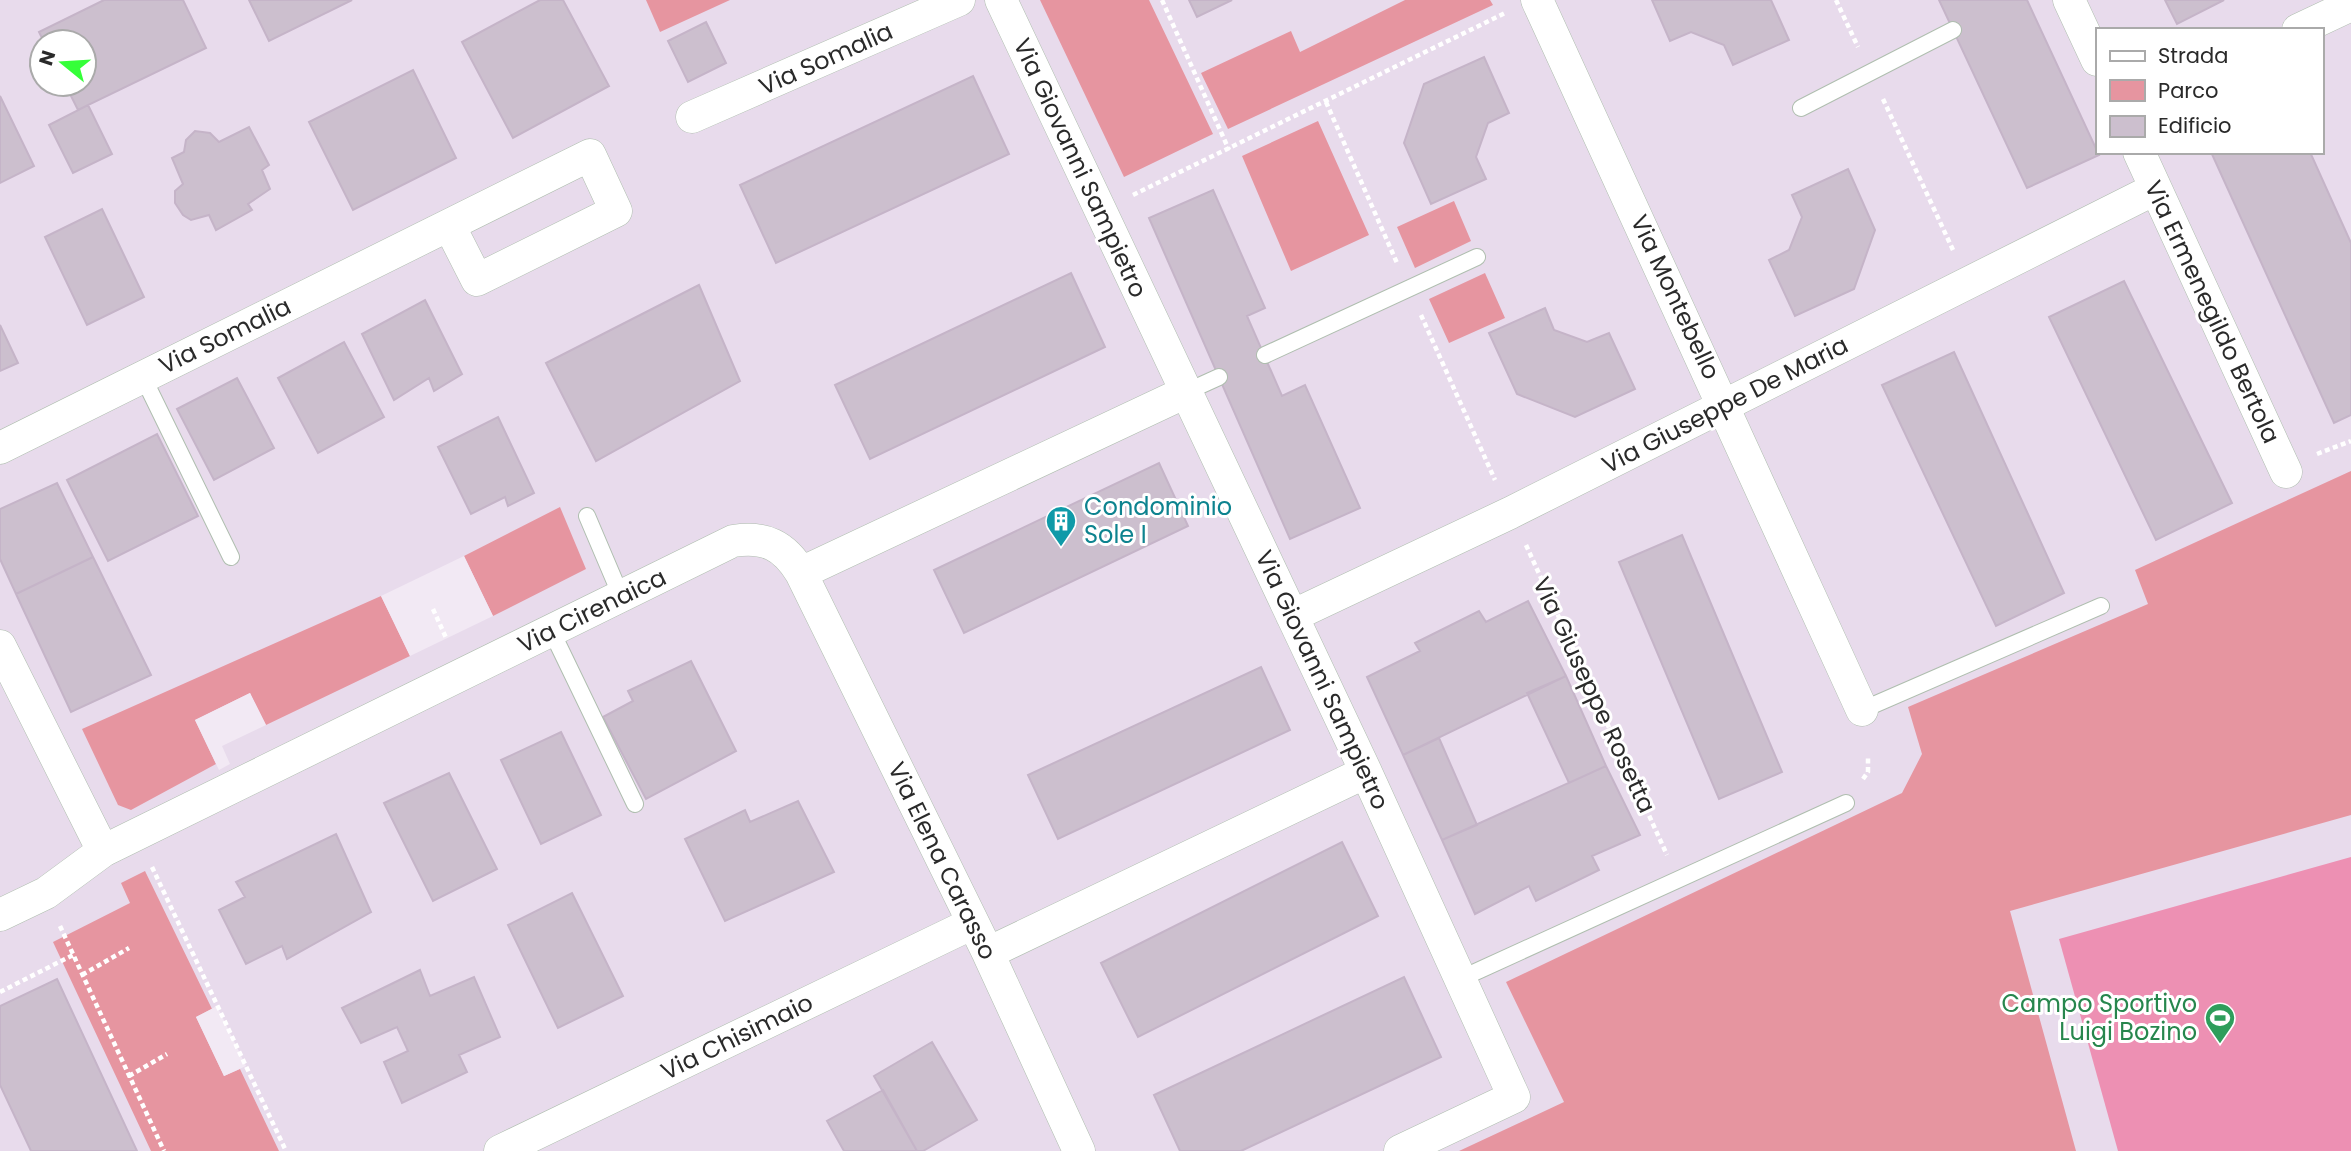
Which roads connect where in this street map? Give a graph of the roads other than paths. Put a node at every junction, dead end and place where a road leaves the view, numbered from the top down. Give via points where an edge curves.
1 (959, 0) edge
2 (1001, 0) edge
3 (1537, 0) edge
4 (2069, 0) edge
5 (2351, 5) edge
6 (2302, 28) edge
7 (1953, 30) dead end
8 (2096, 58) edge
9 (1801, 108) dead end
10 (692, 117) dead end
11 (2140, 154) edge
12 (2155, 189) junction
13 (449, 225) junction
14 (1477, 257) dead end
15 (1265, 355) dead end
16 (143, 377) junction
17 (1219, 377) dead end
18 (1186, 391) junction
19 (1725, 405) junction
20 (0, 448) edge
21 (2286, 472) dead end
22 (587, 516) dead end
23 (231, 558) dead end
24 (801, 573) junction
25 (621, 596) junction
26 (2101, 606) dead end
27 (1293, 616) junction
28 (551, 630) junction
29 (0, 646) edge
30 (1862, 710) joint
31 (1366, 772) junction
32 (1846, 803) dead end
33 (635, 804) dead end
34 (103, 851) junction
35 (0, 915) edge
36 (973, 923) junction
37 (988, 953) junction
38 (1460, 979) junction
39 (500, 1151) edge
40 (1079, 1151) edge
41 (1400, 1151) edge

1 - 10 street, Via Somalia
2 - 18 street, Via Giovanni Sampietro
3 - 19 street, Via Montebello
4 - 8 street
5 - 6 street
7 - 9 lane
11 - 12 street, Via Ermenegildo Bertola
12 - 19 street, Via Giuseppe De Maria
12 - 21 street, Via Ermenegildo Bertola
13 - 13 street, Via Somalia via 477,280 616,211 590,155
13 - 16 street, Via Somalia
14 - 15 lane
16 - 20 street, Via Somalia
16 - 23 lane
17 - 18 lane
18 - 24 street
18 - 27 street, Via Giovanni Sampietro
19 - 27 street, Via Giuseppe De Maria
19 - 30 street, Via Montebello
22 - 25 lane
24 - 25 street, Via Cirenaica via 776,544 754,538 733,541
24 - 36 street, Via Elena Carasso
25 - 28 street, Via Cirenaica
26 - 30 lane
27 - 31 street, Via Giovanni Sampietro
28 - 33 lane
28 - 34 street, Via Cirenaica
29 - 34 street
31 - 37 street
31 - 38 street, Via Giovanni Sampietro
32 - 38 lane
34 - 35 street, Via Cirenaica via 46,893
36 - 37 street, Via Elena Carasso
36 - 39 street, Via Chisimaio
37 - 40 street, Via Elena Carasso
38 - 41 street, Via Giovanni Sampietro via 1514,1097

